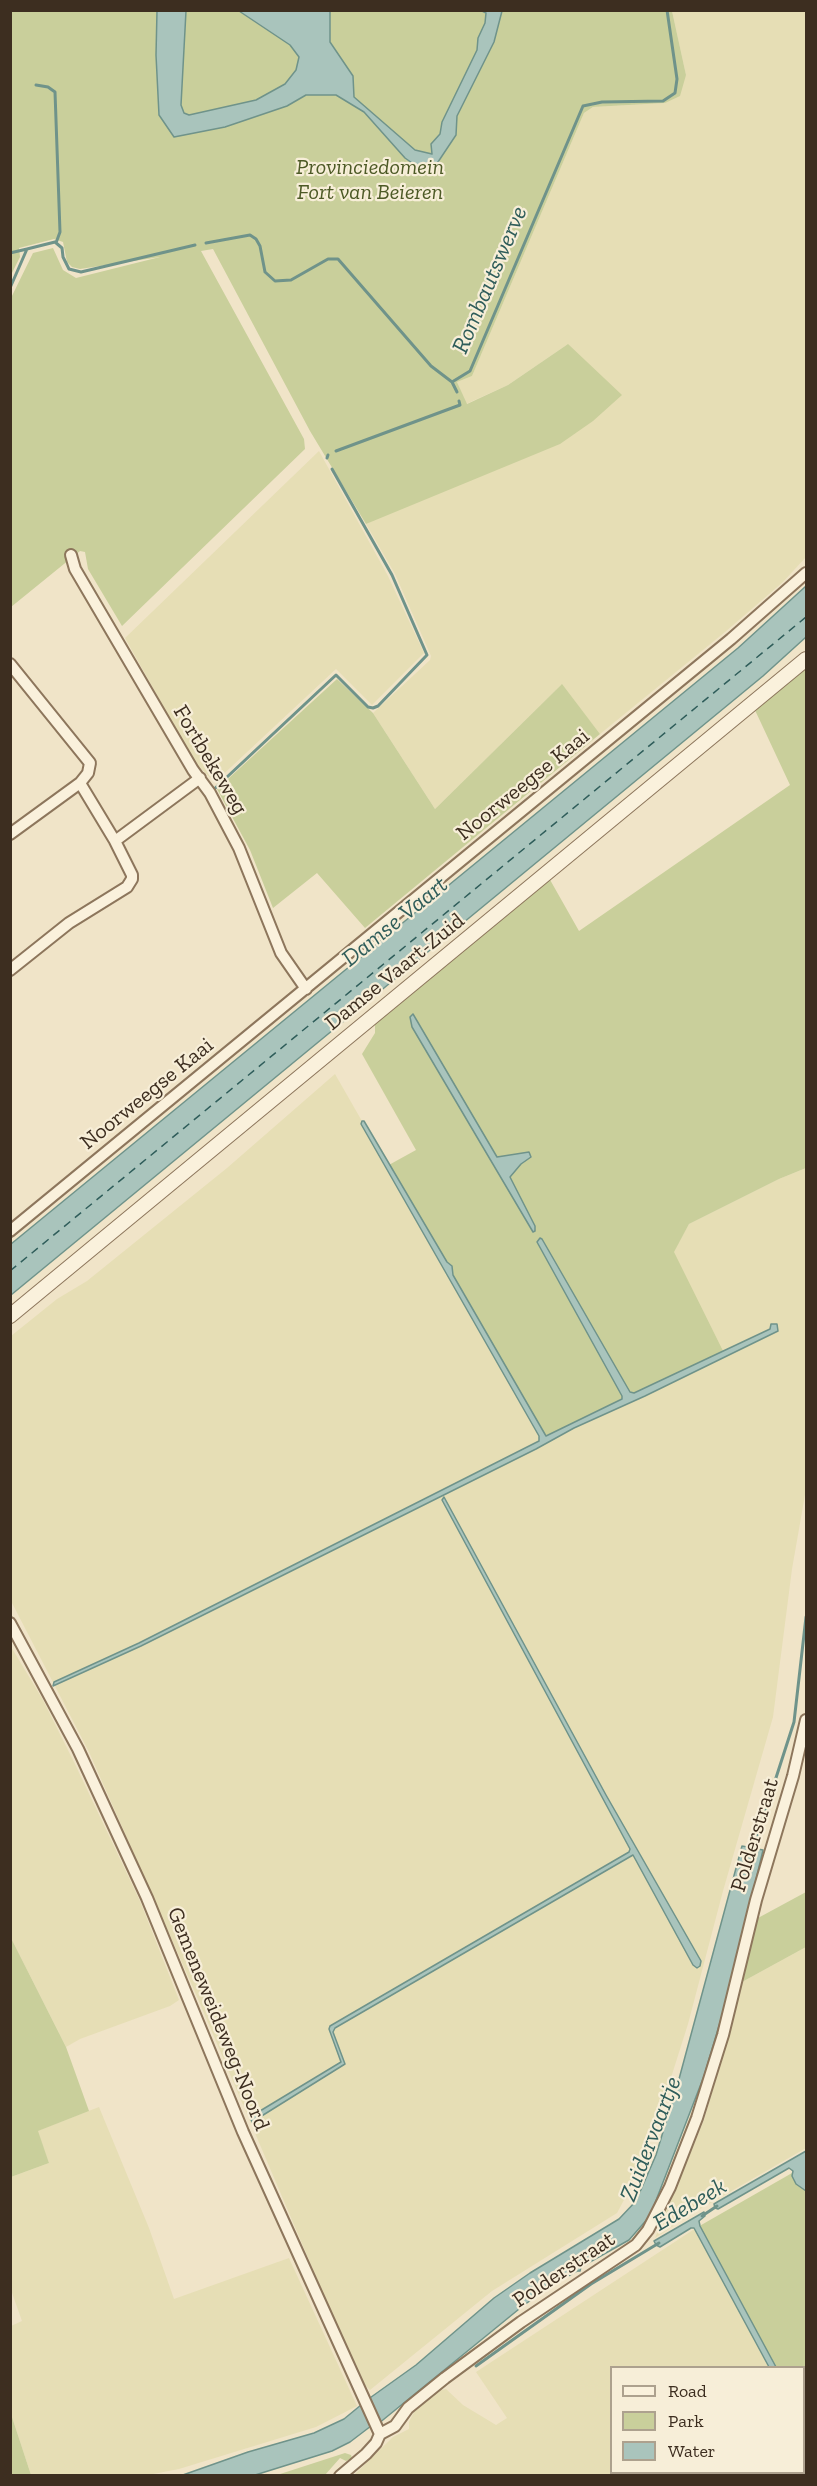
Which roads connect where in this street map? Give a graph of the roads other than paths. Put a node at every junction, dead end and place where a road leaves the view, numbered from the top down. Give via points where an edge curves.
1 (71, 555) dead end
2 (807, 573) edge
3 (807, 659) edge
4 (13, 672) edge
5 (200, 778) junction
6 (80, 783) junction
7 (10, 834) edge
8 (115, 841) junction
9 (10, 970) edge
10 (306, 989) junction
11 (10, 1231) edge
12 (10, 1316) edge
13 (10, 1623) edge
14 (807, 1720) edge
15 (377, 2430) junction
16 (340, 2475) edge

1 - 5 street, Fortbekeweg via 75,569
2 - 10 street, Noorweegse Kaai
3 - 12 street, Damse Vaart-Zuid
4 - 6 street via 90,763
5 - 8 street
5 - 10 street, Fortbekeweg via 239,848 281,953
6 - 7 street
6 - 8 street
8 - 9 street via 132,875 127,886 69,923
10 - 11 street, Noorweegse Kaai
13 - 15 street, Gemeneweideweg-Noord via 78,1749 147,1898 243,2132
14 - 15 street, Polderstraat via 723,2035 697,2118 648,2230 636,2245 445,2378 408,2408 395,2426
15 - 16 street, Polderstraat via 376,2443

